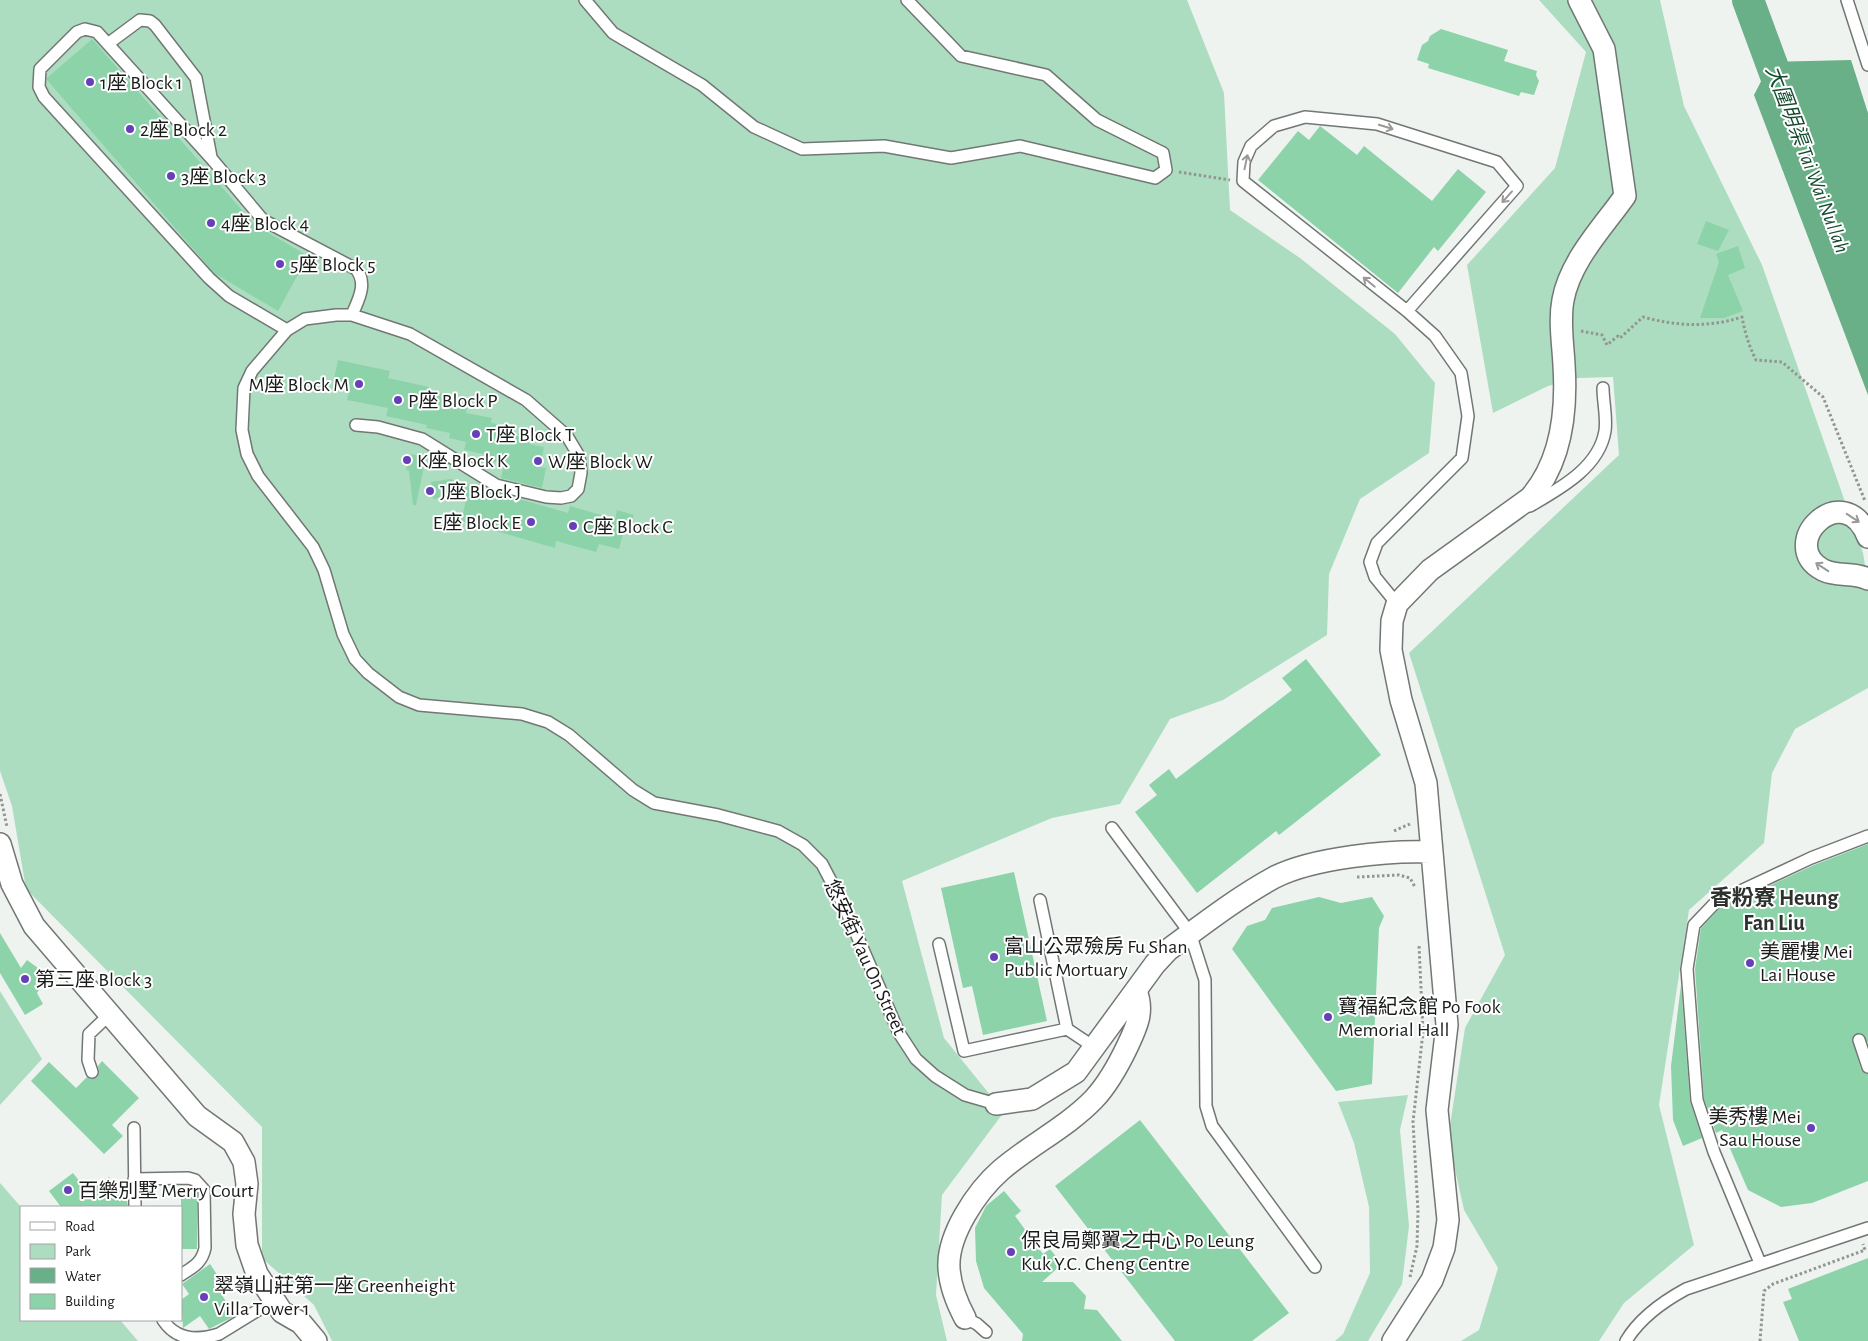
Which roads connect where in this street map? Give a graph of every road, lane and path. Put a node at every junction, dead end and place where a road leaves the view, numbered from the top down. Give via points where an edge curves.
1 (585, 0) edge
2 (907, 0) edge
3 (1579, 0) edge
4 (1847, 0) edge
5 (109, 43) junction
6 (1868, 65) edge
7 (212, 158) junction
8 (1166, 170) junction
9 (1243, 181) junction
10 (1408, 311) junction
11 (352, 315) junction
12 (287, 330) junction
13 (1602, 336) dead end
14 (1603, 388) dead end
15 (356, 425) dead end
16 (1868, 505) edge
17 (1484, 533) junction
18 (1868, 537) edge
19 (1868, 579) edge
20 (1397, 604) junction
21 (1112, 828) dead end
22 (1868, 836) edge
23 (0, 844) edge
24 (1432, 852) junction
25 (1353, 878) dead end
26 (1416, 888) dead end
27 (1040, 900) dead end
28 (1190, 933) junction
29 (1418, 936) dead end
30 (939, 944) dead end
31 (1136, 991) junction
32 (109, 1015) junction
33 (1067, 1029) junction
34 (1859, 1040) dead end
35 (1094, 1047) junction
36 (1868, 1067) edge
37 (92, 1072) dead end
38 (996, 1104) joint
39 (134, 1128) dead end
40 (134, 1179) junction
41 (135, 1206) edge
42 (1863, 1230) edge
43 (1760, 1263) junction
44 (1315, 1267) dead end
45 (182, 1274) edge
46 (1409, 1280) dead end
47 (273, 1300) junction
48 (965, 1318) joint
49 (164, 1321) edge
50 (986, 1332) dead end
51 (316, 1341) edge
52 (1394, 1341) edge
53 (1626, 1341) edge
54 (1760, 1341) edge

1 - 8 lane via 613,33 702,85 754,127 802,149 884,146 951,158 1020,146 1155,178
2 - 8 lane via 961,56 1046,75 1097,120 1164,153
3 - 17 street via 1604,49 1625,196 1575,267 1563,300 1565,368 1562,424 1553,460 1541,485 1530,498
4 - 6 lane
5 - 7 lane
5 - 7 lane via 140,20 155,25 196,78
5 - 12 lane via 92,30 77,32 40,69 39,87 44,97 209,278 229,296
7 - 11 lane via 263,220 356,270 362,291
8 - 9 path via 1217,180
10 -> 9 lane
9 -> 10 lane via 1244,162 1251,146 1274,126 1305,117 1377,124 1497,162 1517,186
10 - 20 lane via 1435,336 1461,373 1468,416 1462,458 1377,543 1370,562 1374,577
11 - 12 lane, 悠安街 Yau On Street via 306,319
11 - 15 lane, 悠安街 Yau On Street via 410,334 526,400 566,436 579,456 581,473 578,489 571,496 561,498 496,485 422,439 378,426
12 - 38 lane, 悠安街 Yau On Street via 252,371 244,388 242,430 247,454 258,476 313,547 324,570 343,634 356,659 368,673 398,697 419,706 522,714 548,722 654,803 778,830 803,845 822,864 846,910 899,1033 916,1059 965,1095
13 - 16 path via 1607,345 1643,317 1670,324 1692,325 1742,317 1747,341 1756,360 1782,362 1823,397 1861,495
14 - 17 lane via 1605,431 1591,460 1560,489
17 - 20 street via 1430,570
19 -> 18 street via 1824,570 1814,562 1807,545 1814,524 1836,512 1854,517
20 - 24 street via 1392,621 1391,650 1400,700 1426,783
21 - 28 lane
22 - 43 lane via 1811,858 1715,903 1694,925 1687,970 1697,1100 1714,1152
23 - 32 street via 12,884 34,926
24 - 28 street, 悠安街 Yau On Street via 1410,851 1309,866 1277,876
24 - 52 street via 1447,1025 1437,1110 1448,1220 1444,1248 1432,1280
25 - 26 path via 1399,874 1410,878
27 - 33 lane
28 - 31 street, 悠安街 Yau On Street via 1162,957
28 - 44 lane via 1205,980 1206,1106 1212,1126
29 - 46 path via 1423,1032 1413,1122 1417,1246
30 - 33 lane via 964,1051
31 - 35 street, 悠安街 Yau On Street
31 - 48 street via 1141,1002 1141,1015 1116,1070 1094,1099 1000,1170 973,1201 954,1236 949,1267 955,1300
32 - 37 lane via 89,1034 88,1060
32 - 47 street via 197,1116 233,1142 244,1162 247,1184 244,1214 247,1245 257,1274
33 - 35 lane
34 - 36 lane
35 - 38 street, 悠安街 Yau On Street via 1076,1072 1032,1099
39 - 40 lane
40 - 41 lane
40 - 45 lane via 188,1178 195,1180 204,1190 203,1256 199,1264
42 - 43 lane
42 - 54 path via 1865,1250 1773,1284 1764,1291
43 - 53 lane via 1686,1288 1669,1298
47 - 49 lane via 209,1338 178,1335
47 - 51 street
48 - 50 lane

